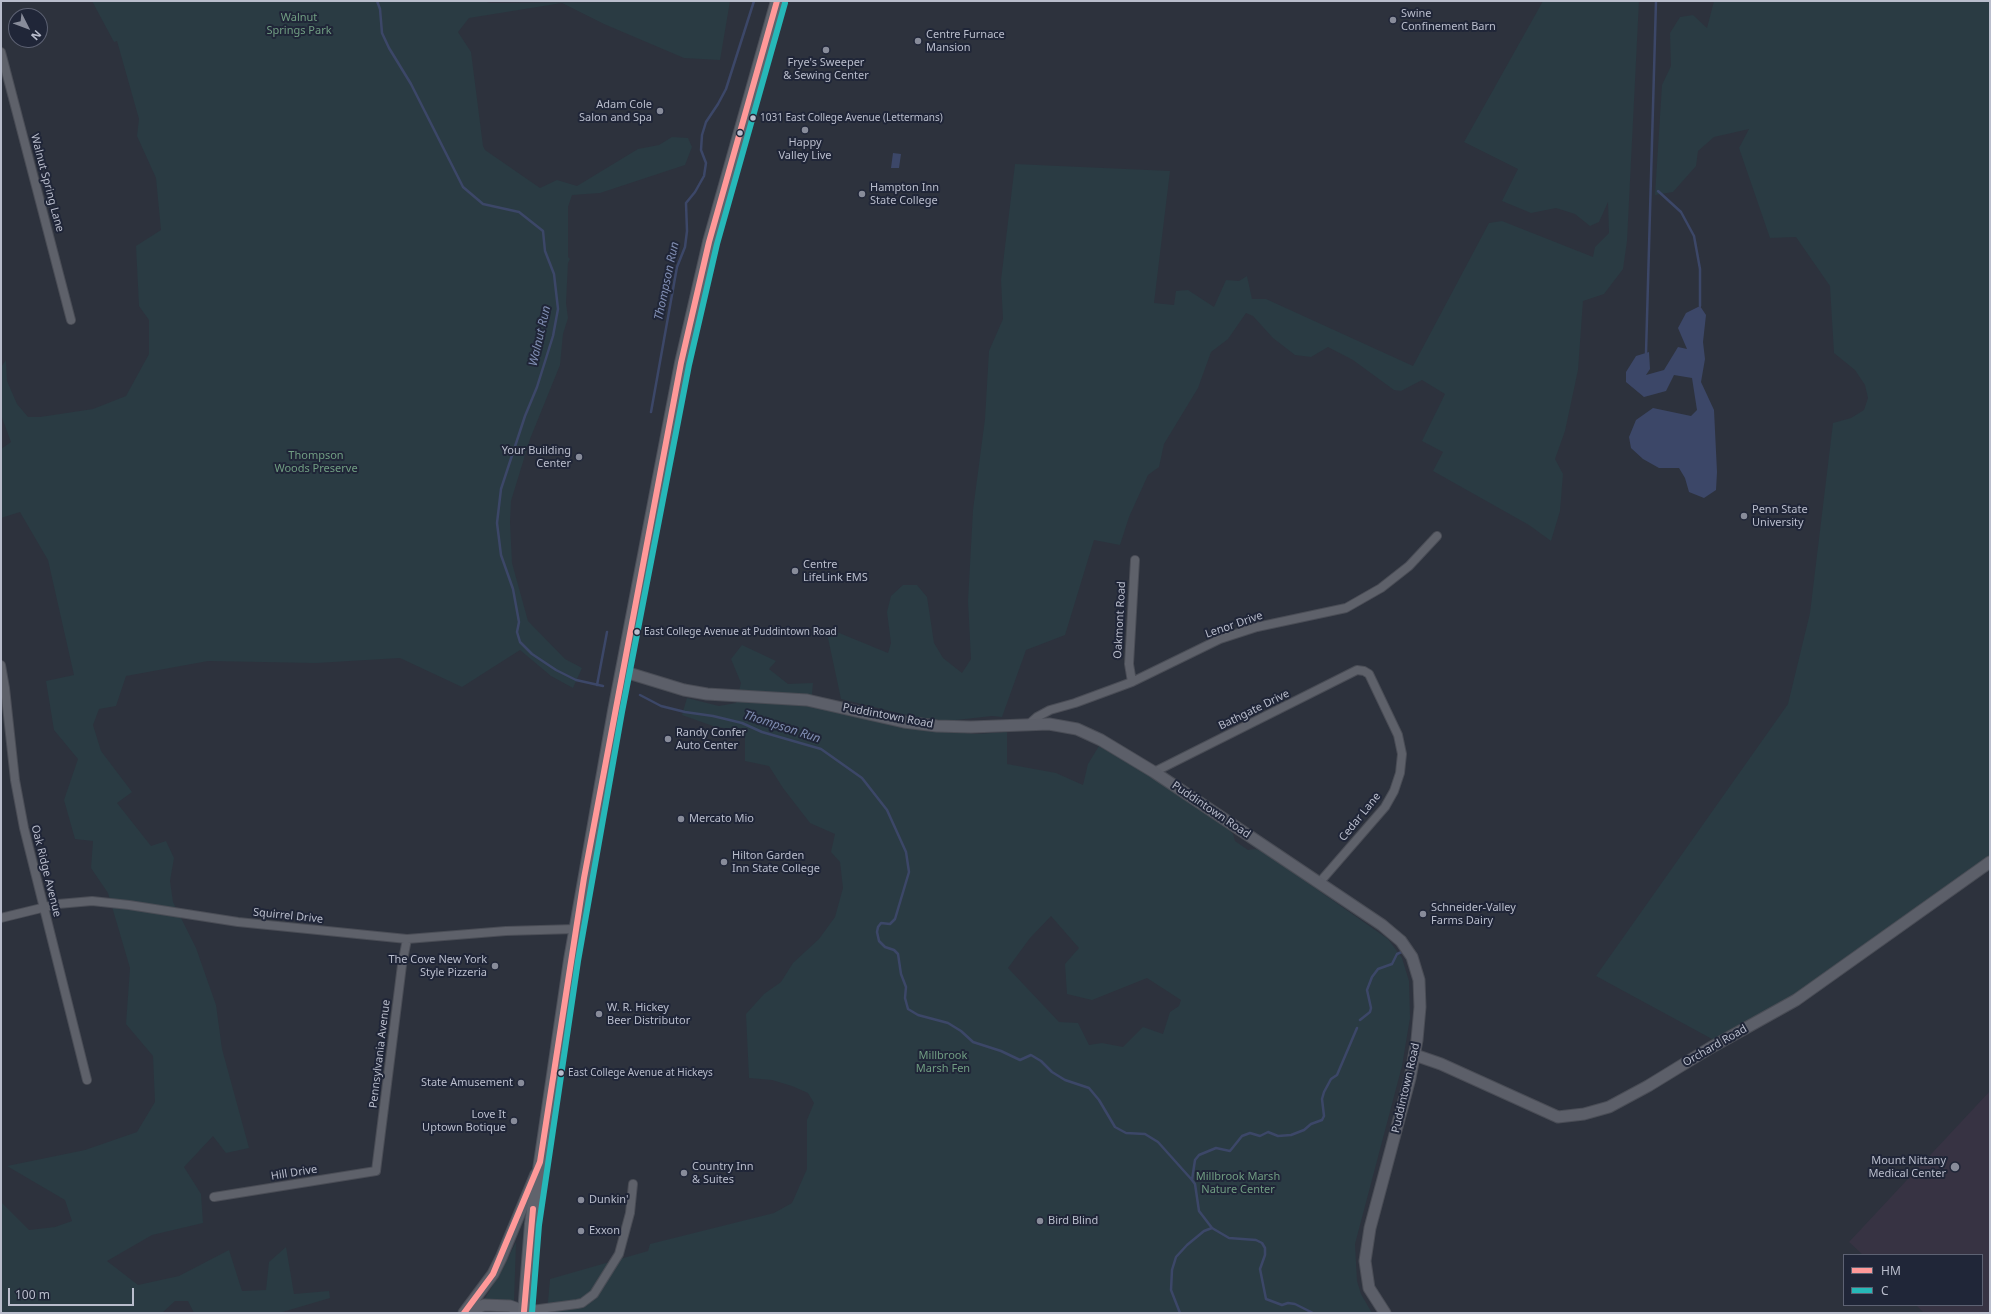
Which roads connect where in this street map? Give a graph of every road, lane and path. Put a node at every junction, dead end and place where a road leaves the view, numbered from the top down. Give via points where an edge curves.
1 (777, 1) edge
2 (1, 52) edge
3 (71, 320) dead end
4 (1437, 536) dead end
5 (1135, 560) dead end
6 (1, 665) edge
7 (622, 671) junction
8 (1364, 671) joint
9 (1132, 682) junction
10 (1028, 725) junction
11 (1154, 772) junction
12 (1990, 862) edge
13 (1319, 883) junction
14 (44, 907) junction
15 (1, 918) edge
16 (575, 929) junction
17 (407, 939) junction
18 (1415, 1055) junction
19 (87, 1080) dead end
20 (540, 1162) junction
21 (376, 1171) joint
22 (634, 1184) dead end
23 (214, 1197) dead end
24 (524, 1312) edge
25 (465, 1313) edge
26 (484, 1313) edge
27 (1385, 1313) edge

1 - 7 main road via 729,166 697,291
2 - 3 street, Walnut Spring Lane
4 - 9 street, Lenor Drive via 1409,566 1387,584 1346,608 1257,627 1220,639
5 - 9 street, Oakmont Road via 1129,635
6 - 14 street, Oak Ridge Avenue via 15,780
7 - 10 street, Puddintown Road via 684,690 707,694 807,700 904,722 936,726
7 - 16 main road
8 - 11 street, Bathgate Drive via 1357,670
8 - 13 street, Cedar Lane via 1369,674 1398,735 1402,754 1400,773 1385,806
9 - 10 street, Lenor Drive via 1050,710
10 - 11 street, Puddintown Road via 1049,724 1077,729 1101,740
11 - 13 street, Puddintown Road
12 - 18 street, Orchard Road via 1796,1000 1710,1048 1622,1102 1596,1111 1558,1117 1441,1064
13 - 18 street, Puddintown Road via 1382,925 1401,941 1412,957 1420,993
14 - 15 street, Squirrel Drive
14 - 17 street, Squirrel Drive via 92,901 238,922
14 - 19 street, Oak Ridge Avenue
16 - 17 street, Squirrel Drive via 506,931
16 - 20 main road
17 - 21 street, Pennsylvania Avenue
18 - 27 street, Puddintown Road via 1366,1246 1365,1261 1369,1288
20 - 24 main road via 531,1224
20 - 25 street via 501,1258 493,1274
21 - 23 street, Hill Drive
22 - 24 street via 630,1213 619,1254 594,1294 582,1303
24 - 25 street via 510,1306 484,1305
24 - 26 street

